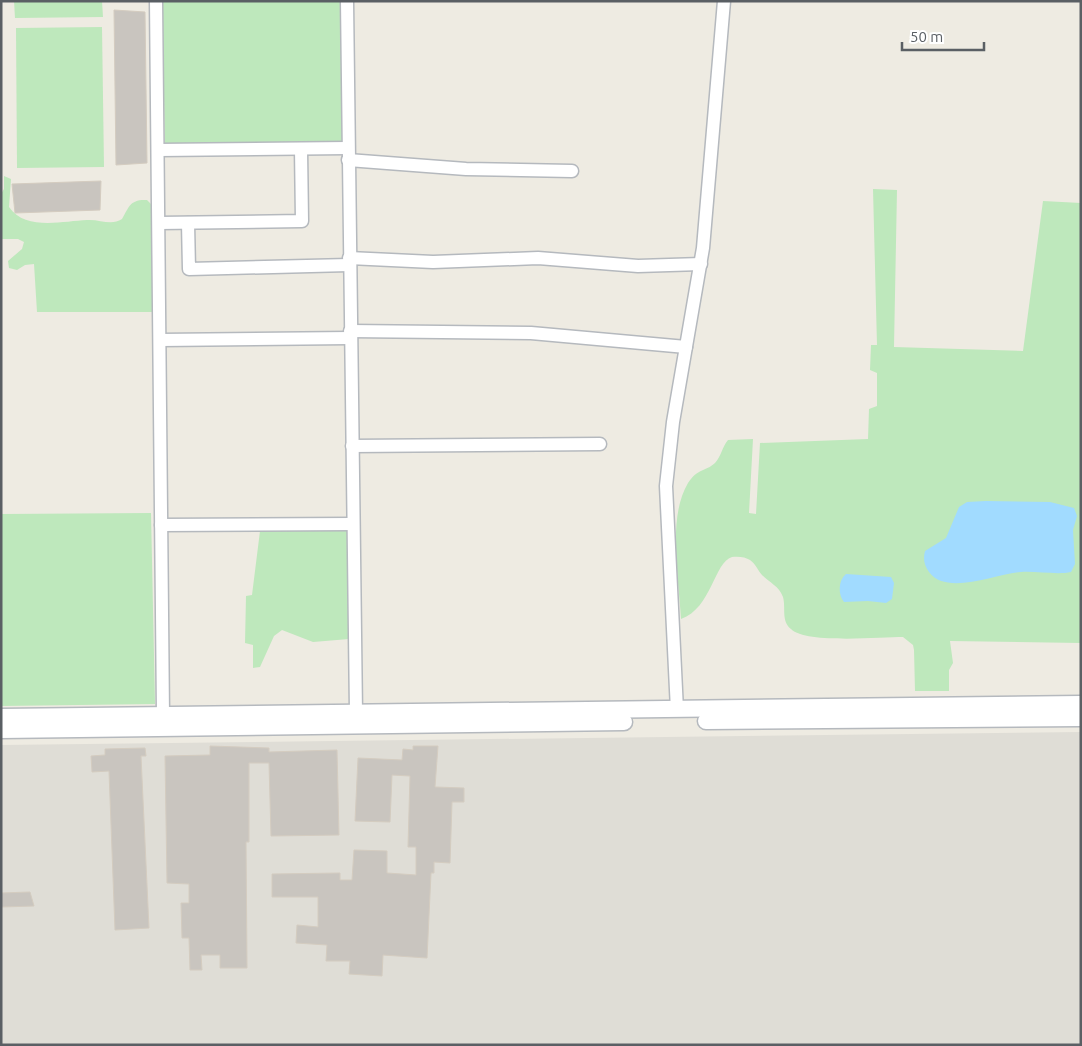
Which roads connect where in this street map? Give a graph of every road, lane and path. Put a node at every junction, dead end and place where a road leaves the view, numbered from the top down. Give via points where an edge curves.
1 (156, 1) edge
2 (347, 1) edge
3 (724, 1) edge
4 (301, 149) junction
5 (158, 150) junction
6 (348, 154) junction
7 (572, 171) dead end
8 (159, 223) junction
9 (188, 223) junction
10 (349, 261) junction
11 (701, 264) junction
12 (350, 335) junction
13 (160, 340) junction
14 (686, 347) junction
15 (600, 444) dead end
16 (352, 446) junction
17 (353, 524) junction
18 (161, 525) junction
19 (1081, 704) edge
20 (677, 710) junction
21 (356, 713) junction
22 (1, 717) edge
23 (1081, 718) edge
24 (163, 722) junction
25 (1, 730) edge

1 - 5 street
2 - 6 street
3 - 11 street
4 - 5 street
4 - 6 street
4 - 9 street via 302,221
5 - 8 street
6 - 7 street via 418,166
6 - 10 street
8 - 9 street
8 - 13 street
9 - 10 street via 189,269
10 - 11 street via 538,258 638,266
10 - 12 street
11 - 14 street
12 - 13 street
12 - 14 street via 532,333
12 - 16 street
13 - 18 street
14 - 20 street via 666,486
15 - 16 street
16 - 17 street
17 - 18 street
17 - 21 street
18 - 24 street
19 - 20 street
20 - 21 street
21 - 24 street
22 - 24 street
23 - 24 street
24 - 25 street

